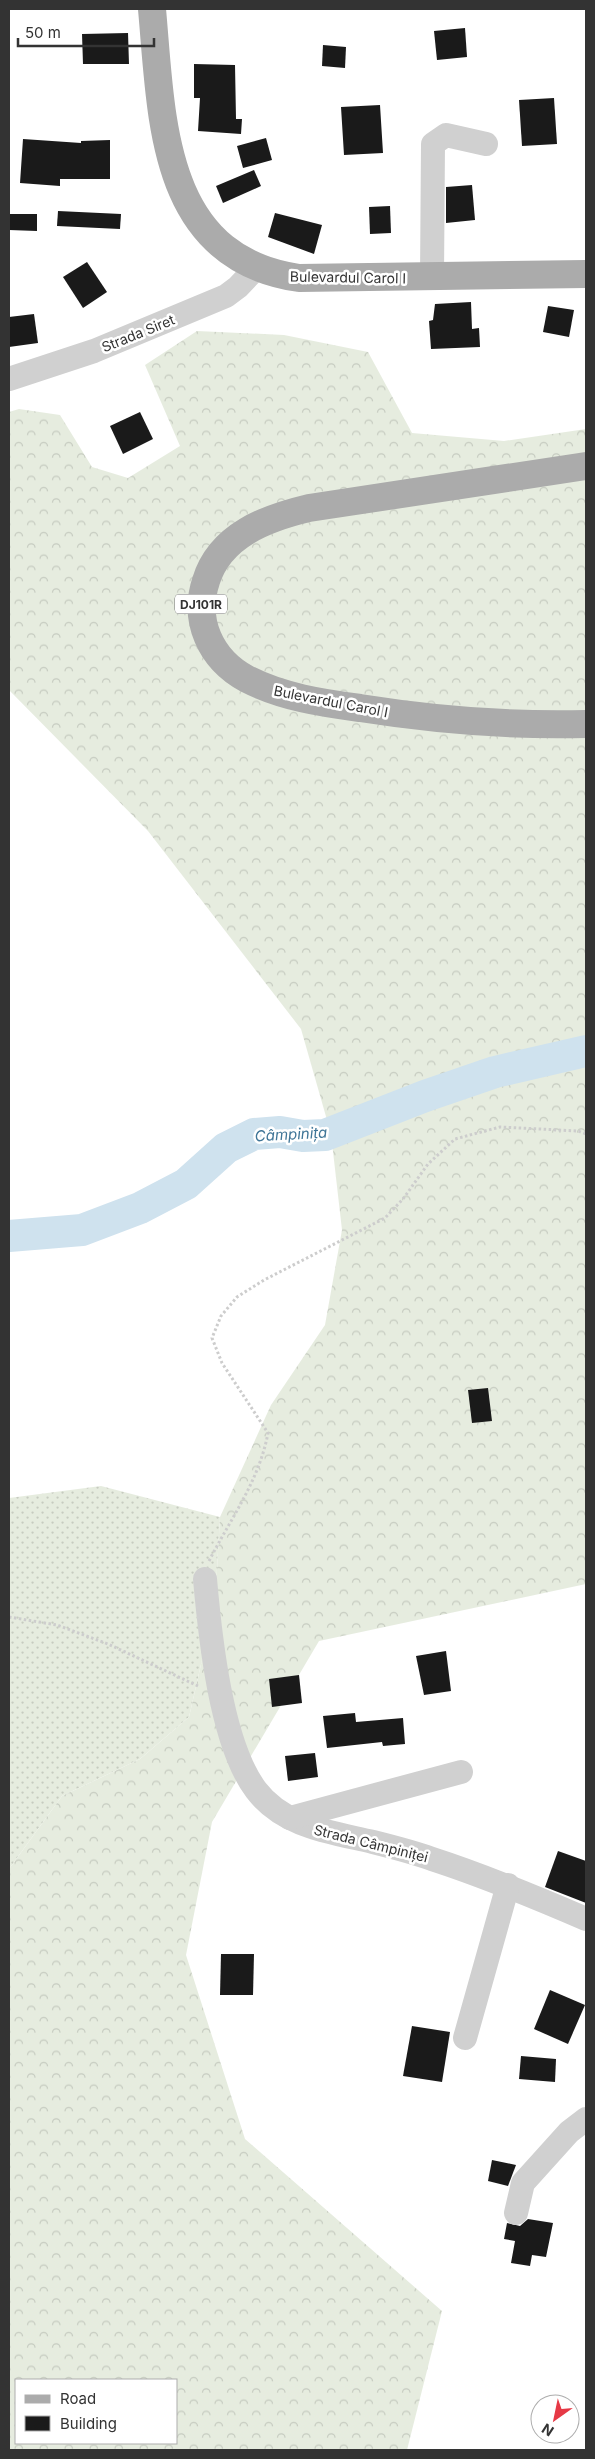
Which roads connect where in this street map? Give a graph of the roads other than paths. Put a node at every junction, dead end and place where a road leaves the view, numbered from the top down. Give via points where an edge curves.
1 (152, 9) edge
2 (486, 144) dead end
3 (256, 268) junction
4 (586, 274) edge
5 (432, 277) junction
6 (9, 379) edge
7 (586, 466) edge
8 (586, 724) edge
9 (205, 1578) road end
10 (461, 1772) dead end
11 (290, 1818) junction
12 (508, 1885) junction
13 (586, 1919) edge
14 (465, 2038) dead end
15 (586, 2119) edge
16 (516, 2213) dead end

1 - 3 main road, Bulevardul Carol I via 163,121 178,182 209,234 223,248
2 - 5 street via 446,135 433,144
3 - 5 main road, Bulevardul Carol I via 299,278
3 - 6 street, Strada Siret via 226,296 94,351
4 - 5 main road, Bulevardul Carol I
7 - 8 main road, Bulevardul Carol I / DJ101R via 279,515 259,524 228,546 208,575 200,610 203,629 226,664 267,688 296,697 463,722 530,726
9 - 11 street, Strada Câmpiniței via 222,1700 241,1764 248,1779 266,1801
10 - 11 street
11 - 12 street, Strada Câmpiniței via 317,1830 431,1858
12 - 13 street, Strada Câmpiniței
12 - 14 street
15 - 16 street via 569,2132 523,2183

